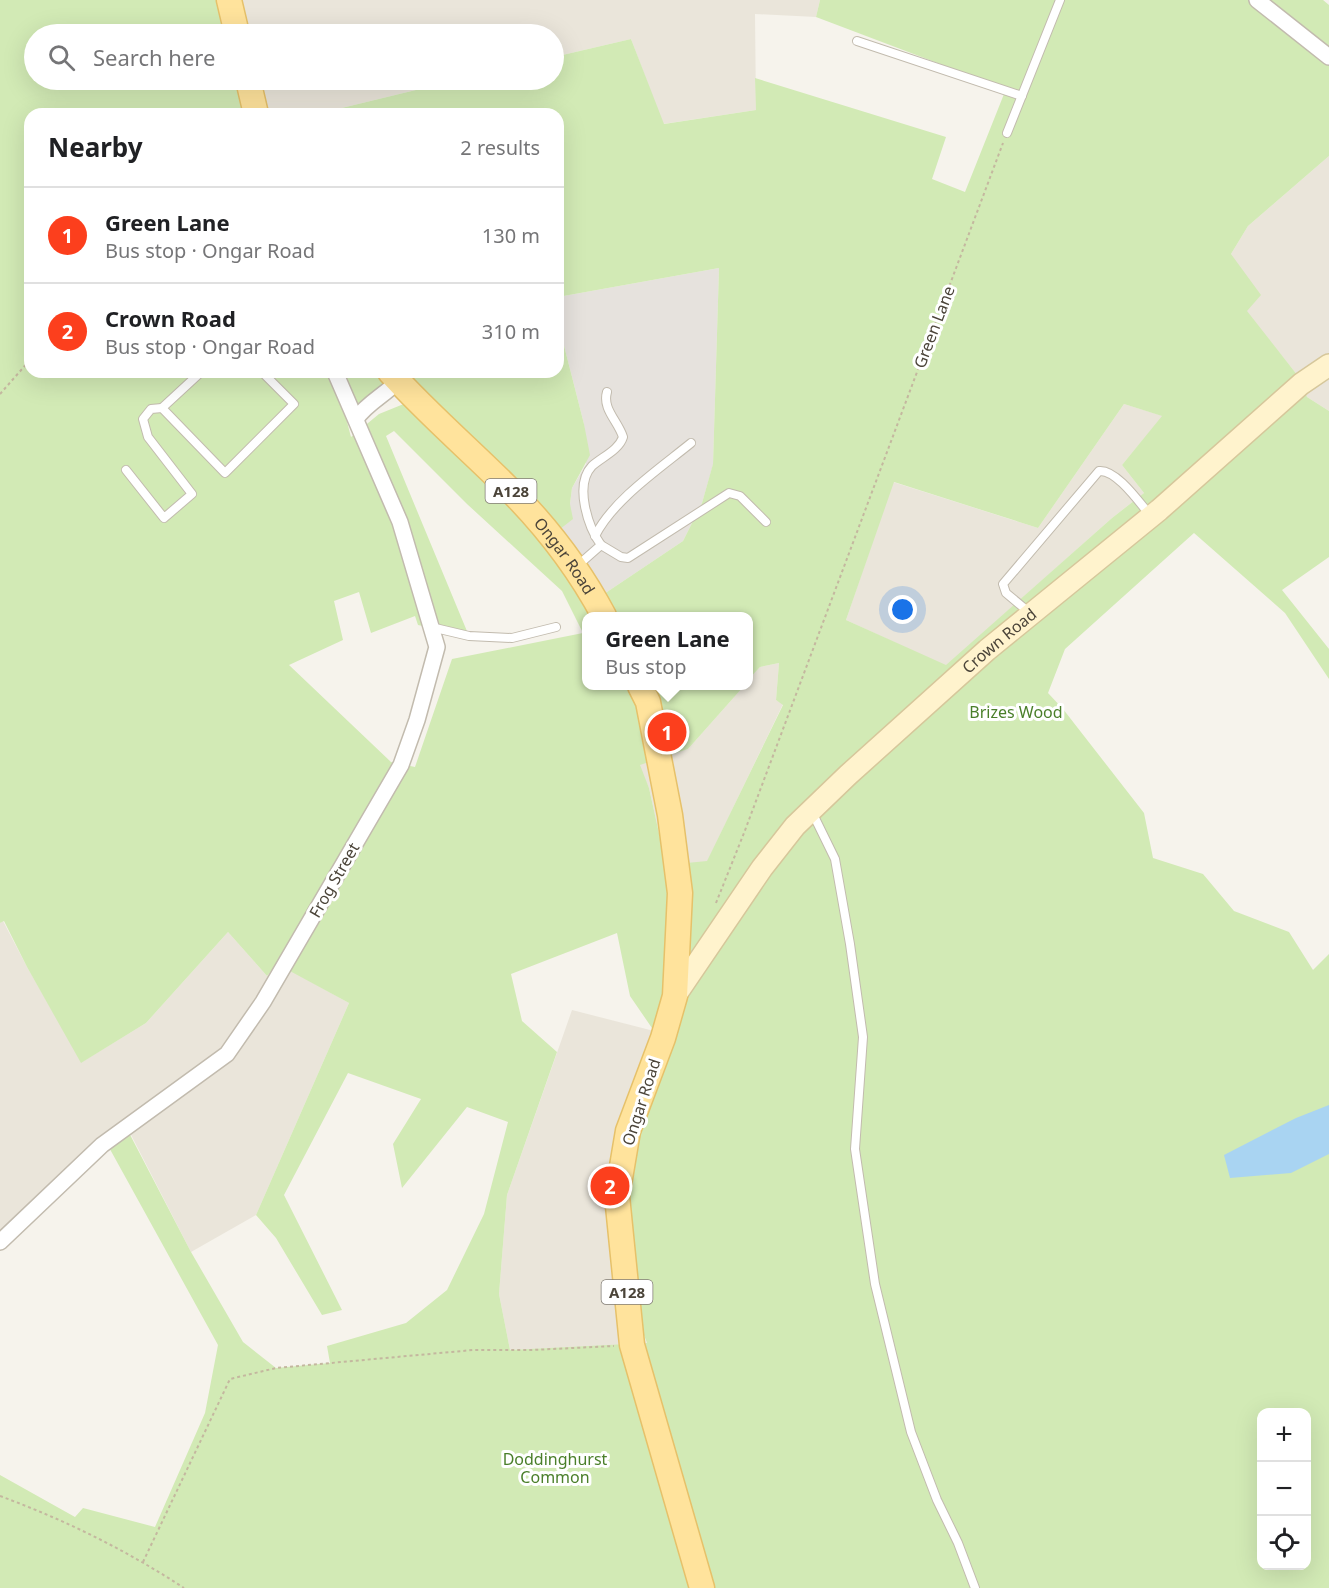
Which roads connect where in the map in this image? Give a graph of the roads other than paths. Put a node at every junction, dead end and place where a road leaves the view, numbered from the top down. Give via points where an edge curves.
1 (229, 0) edge
2 (1060, 0) edge
3 (1257, 0) edge
4 (235, 24) edge
5 (857, 41) dead end
6 (1329, 57) edge
7 (250, 90) edge
8 (1022, 96) junction
9 (255, 108) edge
10 (1007, 134) road end
11 (1329, 365) edge
12 (194, 378) edge
13 (271, 378) edge
14 (338, 378) edge
15 (394, 378) edge
16 (395, 378) edge
17 (607, 392) dead end
18 (162, 408) junction
19 (356, 419) junction
20 (690, 443) dead end
21 (126, 470) dead end
22 (1151, 516) junction
23 (766, 522) dead end
24 (594, 536) junction
25 (601, 545) junction
26 (575, 568) junction
27 (602, 612) edge
28 (1031, 614) junction
29 (431, 627) junction
30 (556, 627) dead end
31 (641, 690) edge
32 (812, 810) junction
33 (678, 939) junction
34 (706, 951) junction
35 (675, 996) junction
36 (0, 1242) edge
37 (702, 1588) edge
38 (975, 1588) edge

1 - 4 main road
2 - 8 lane
3 - 6 street
5 - 8 lane
7 - 9 main road
8 - 10 lane
11 - 22 street, Crown Road via 1301,384
12 - 18 lane
13 - 18 lane via 294,404 225,473
14 - 19 street, Frog Street
15 - 19 street via 388,392
16 - 26 main road, Ongar Road / A128 via 510,490
17 - 24 lane via 606,406 623,437 585,477 583,491
18 - 21 lane via 151,409 143,419 148,437 192,494 164,518
19 - 29 street, Frog Street via 400,522
20 - 24 lane via 614,507
22 - 28 street, Crown Road
22 - 28 lane via 1113,474 1099,471 1003,584 1006,593
23 - 25 lane via 740,496 729,493 628,558
24 - 25 lane
25 - 26 lane
26 - 27 main road, Ongar Road / A128
28 - 32 street, Crown Road
29 - 30 lane via 469,636 512,638
29 - 36 street, Frog Street via 437,646 401,765 263,1002 227,1054 102,1145
31 - 33 main road, Ongar Road / A128 via 648,702 670,815 680,893
32 - 34 street, Crown Road via 762,868
32 - 38 lane via 835,860 863,1037 855,1149 875,1284 911,1432
33 - 34 street
33 - 35 main road, Ongar Road / A128
34 - 35 street, Crown Road
35 - 37 main road, Ongar Road / A128 via 628,1131 617,1196 632,1345

